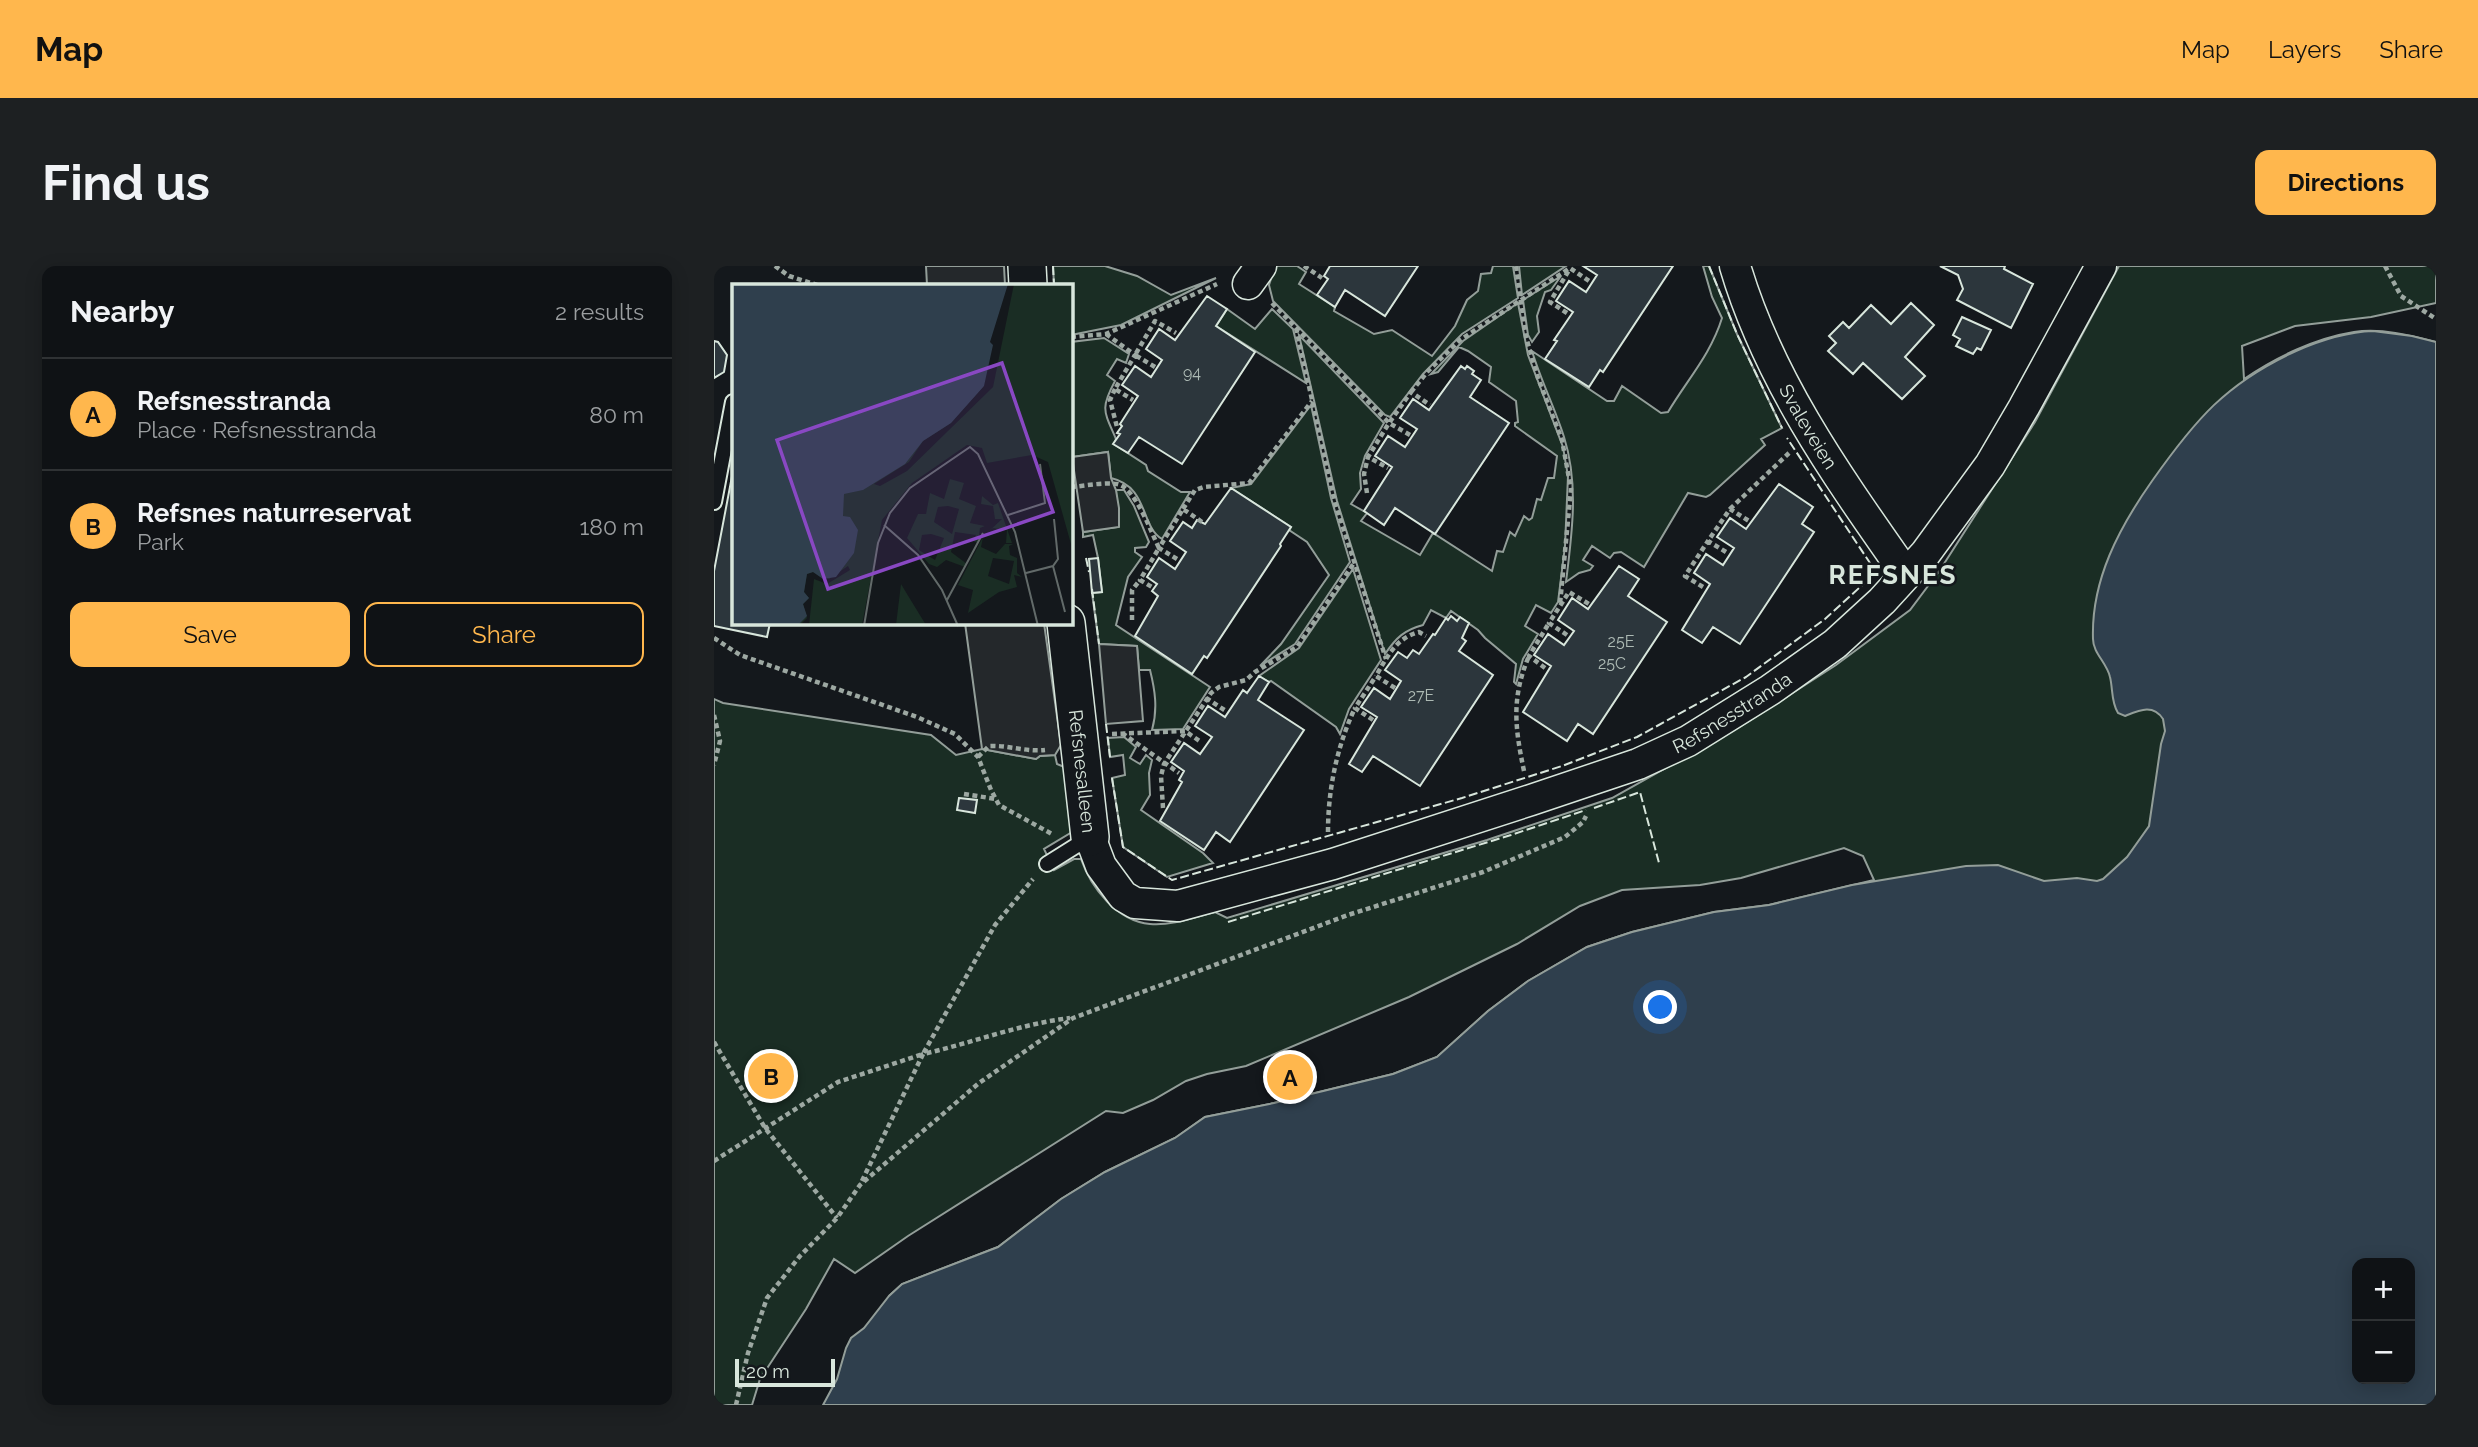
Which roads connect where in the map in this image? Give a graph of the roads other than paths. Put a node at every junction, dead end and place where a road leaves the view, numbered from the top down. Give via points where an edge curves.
1 (1027, 266) edge
2 (1735, 266) edge
3 (2101, 266) edge
4 (1028, 284) edge
5 (732, 407) edge
6 (714, 502) edge
7 (1906, 574) junction
8 (1066, 625) edge
9 (1078, 844) junction
10 (1047, 864) road end
11 (1135, 903) joint

1 - 4 street
2 - 7 street, Svaleveien via 1784,388
3 - 7 street, Refsnesstranda via 1990,465
5 - 6 lane
7 - 11 street, Refsnesstranda via 1835,644 1688,741 1638,764 1333,864 1178,906
8 - 9 street, Refsnesalleen via 1075,695 1093,746
9 - 10 lane
9 - 11 street, Refsnesalleen via 1115,888

